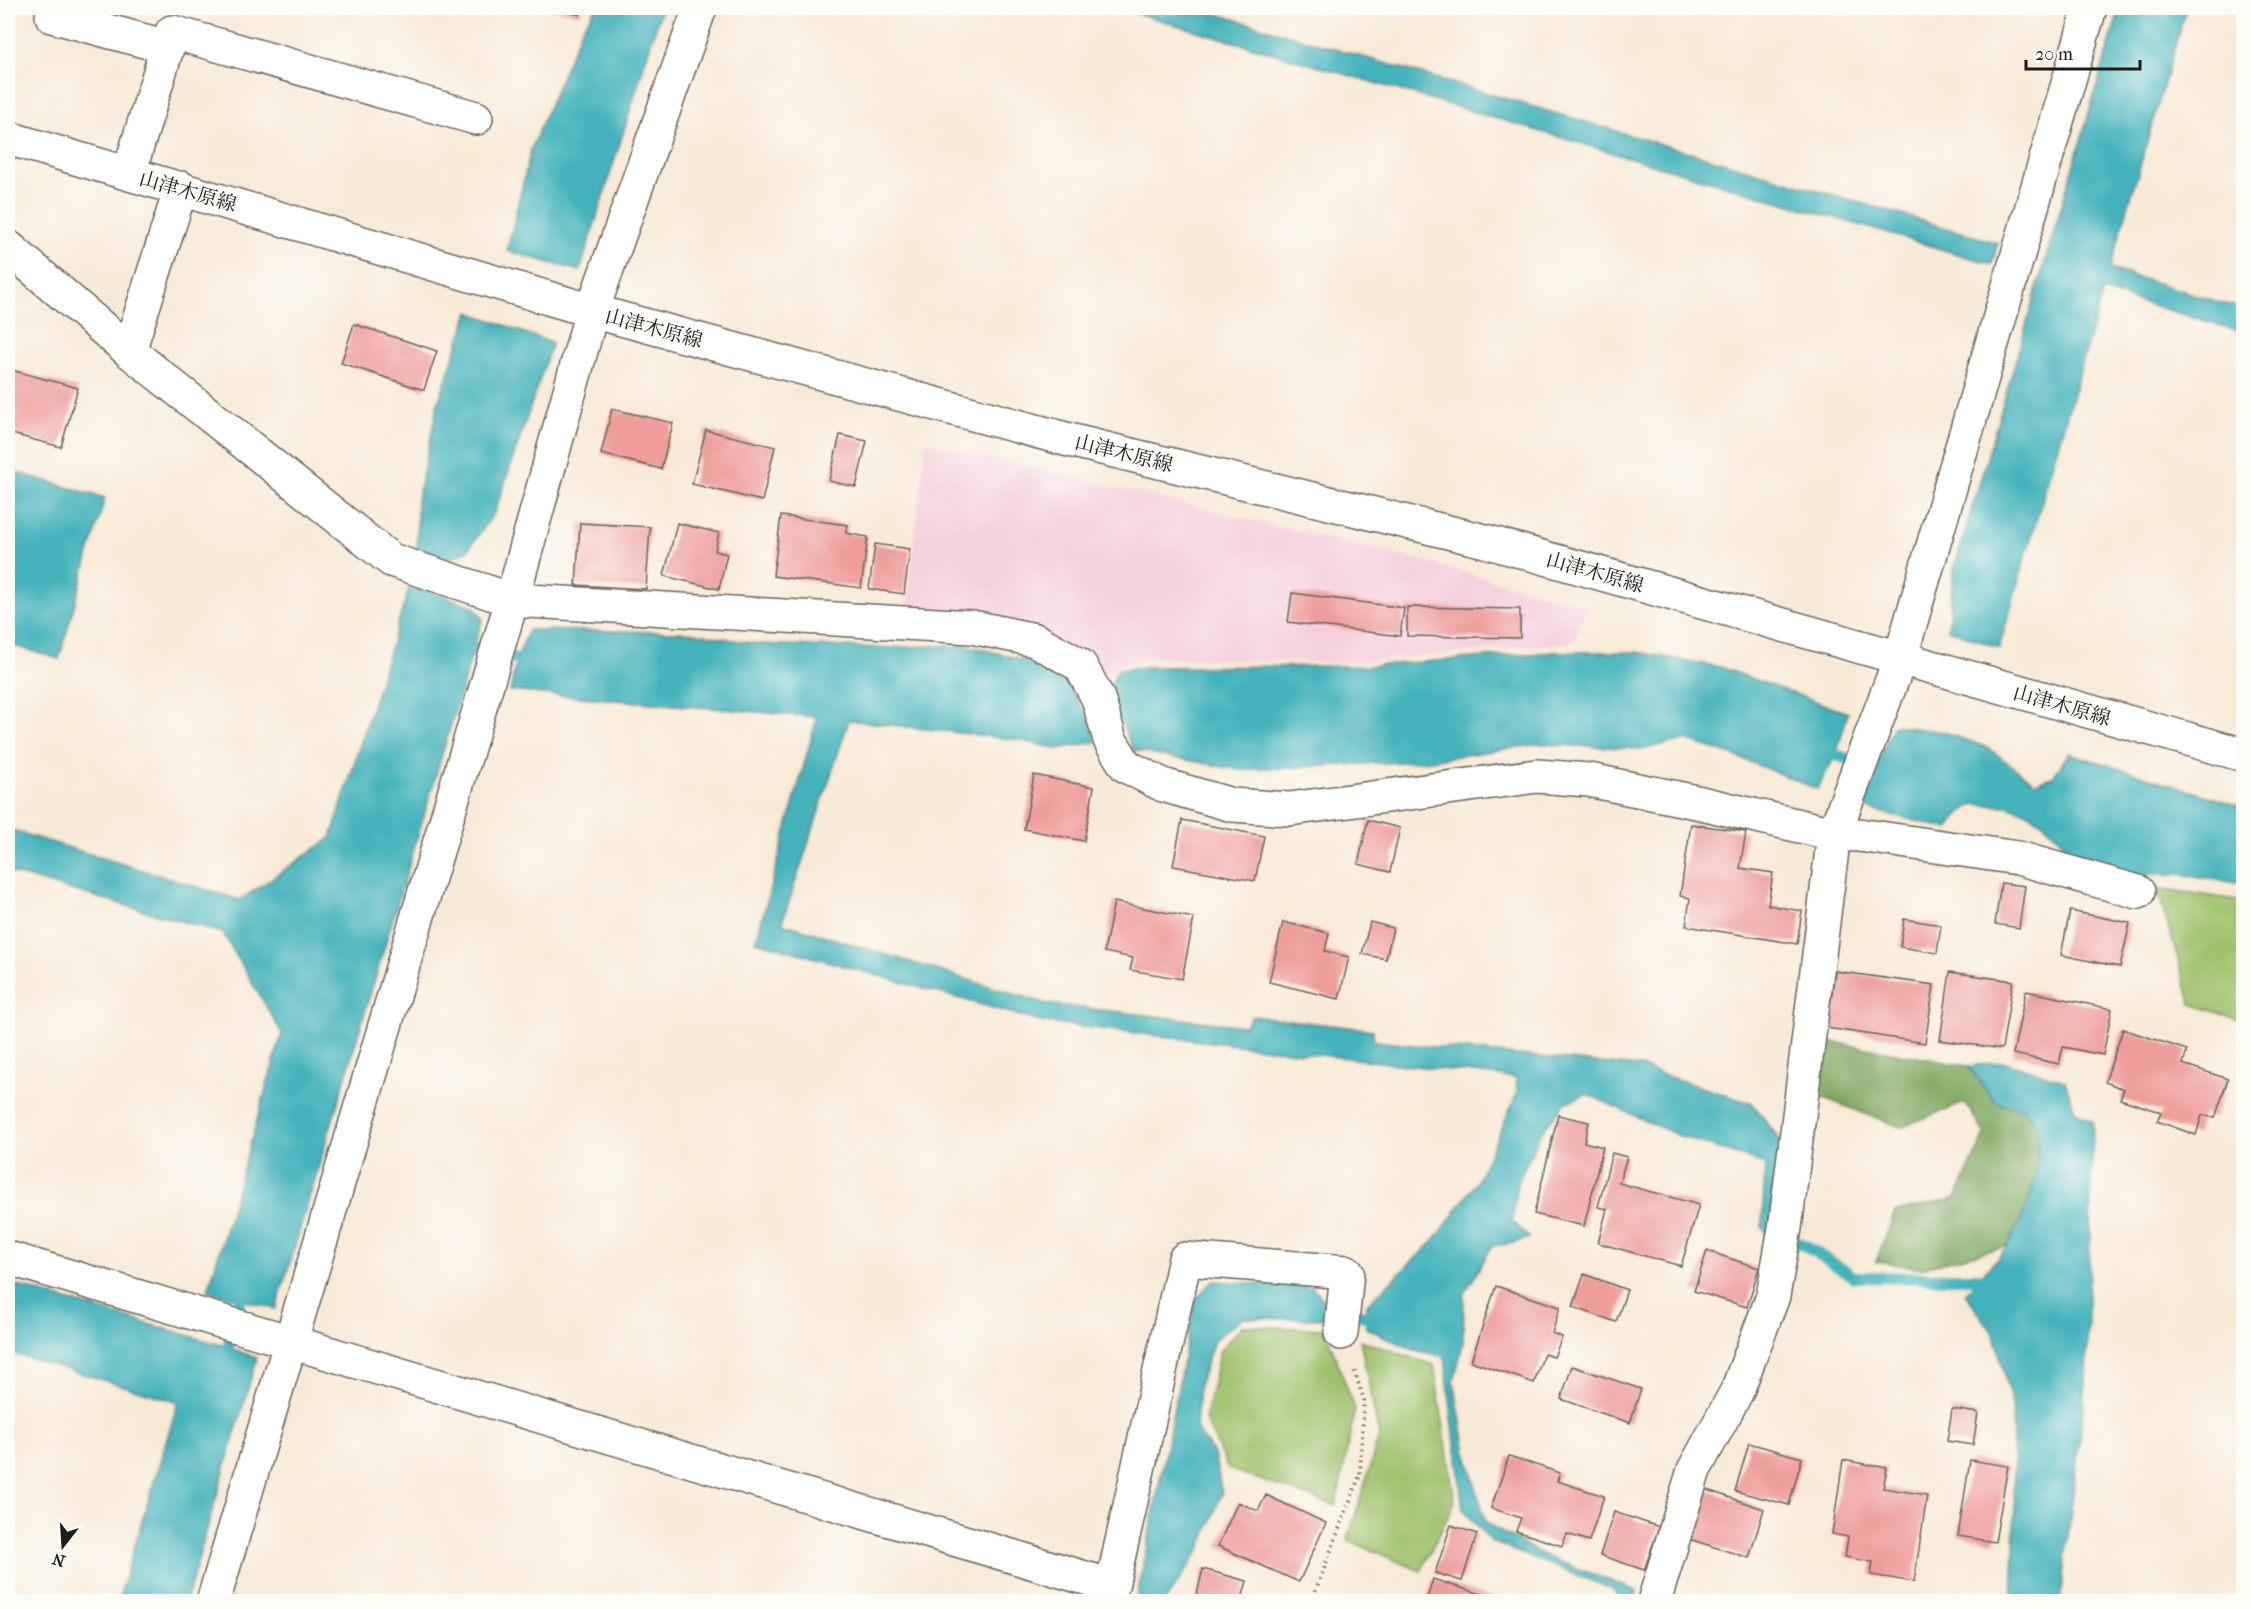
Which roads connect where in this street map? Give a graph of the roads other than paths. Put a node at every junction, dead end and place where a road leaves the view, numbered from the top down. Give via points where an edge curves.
1 (700, 8) edge
2 (2090, 8) edge
3 (52, 16) dead end
4 (167, 47) junction
5 (476, 118) dead end
6 (8, 138) edge
7 (129, 174) junction
8 (181, 188) junction
9 (8, 247) edge
10 (592, 312) junction
11 (129, 351) junction
12 (512, 600) junction
13 (1899, 659) junction
14 (2244, 755) edge
15 (1834, 834) junction
16 (2138, 892) dead end
17 (8, 1258) edge
18 (1341, 1333) road end
19 (290, 1343) junction
20 (213, 1602) edge
21 (1654, 1602) edge

1 - 10 street
2 - 13 street
3 - 4 street
4 - 5 street via 172,32
4 - 7 street
6 - 7 street, 山津木原線
7 - 8 street, 山津木原線
8 - 10 street, 山津木原線
8 - 11 street
9 - 11 street
10 - 12 street
10 - 13 street, 山津木原線 via 1069,440 1485,541
11 - 12 street via 391,560
12 - 15 street via 972,627 1035,640 1080,664 1098,698 1110,740 1126,766 1163,785 1232,805 1289,809 1537,776 1589,780
12 - 19 street
13 - 14 street, 山津木原線
13 - 15 street
15 - 16 street via 2018,858
15 - 21 street via 1773,1296 1737,1391 1694,1470
17 - 19 street
18 - 19 street via 1347,1272 1185,1259 1112,1586
19 - 20 street

